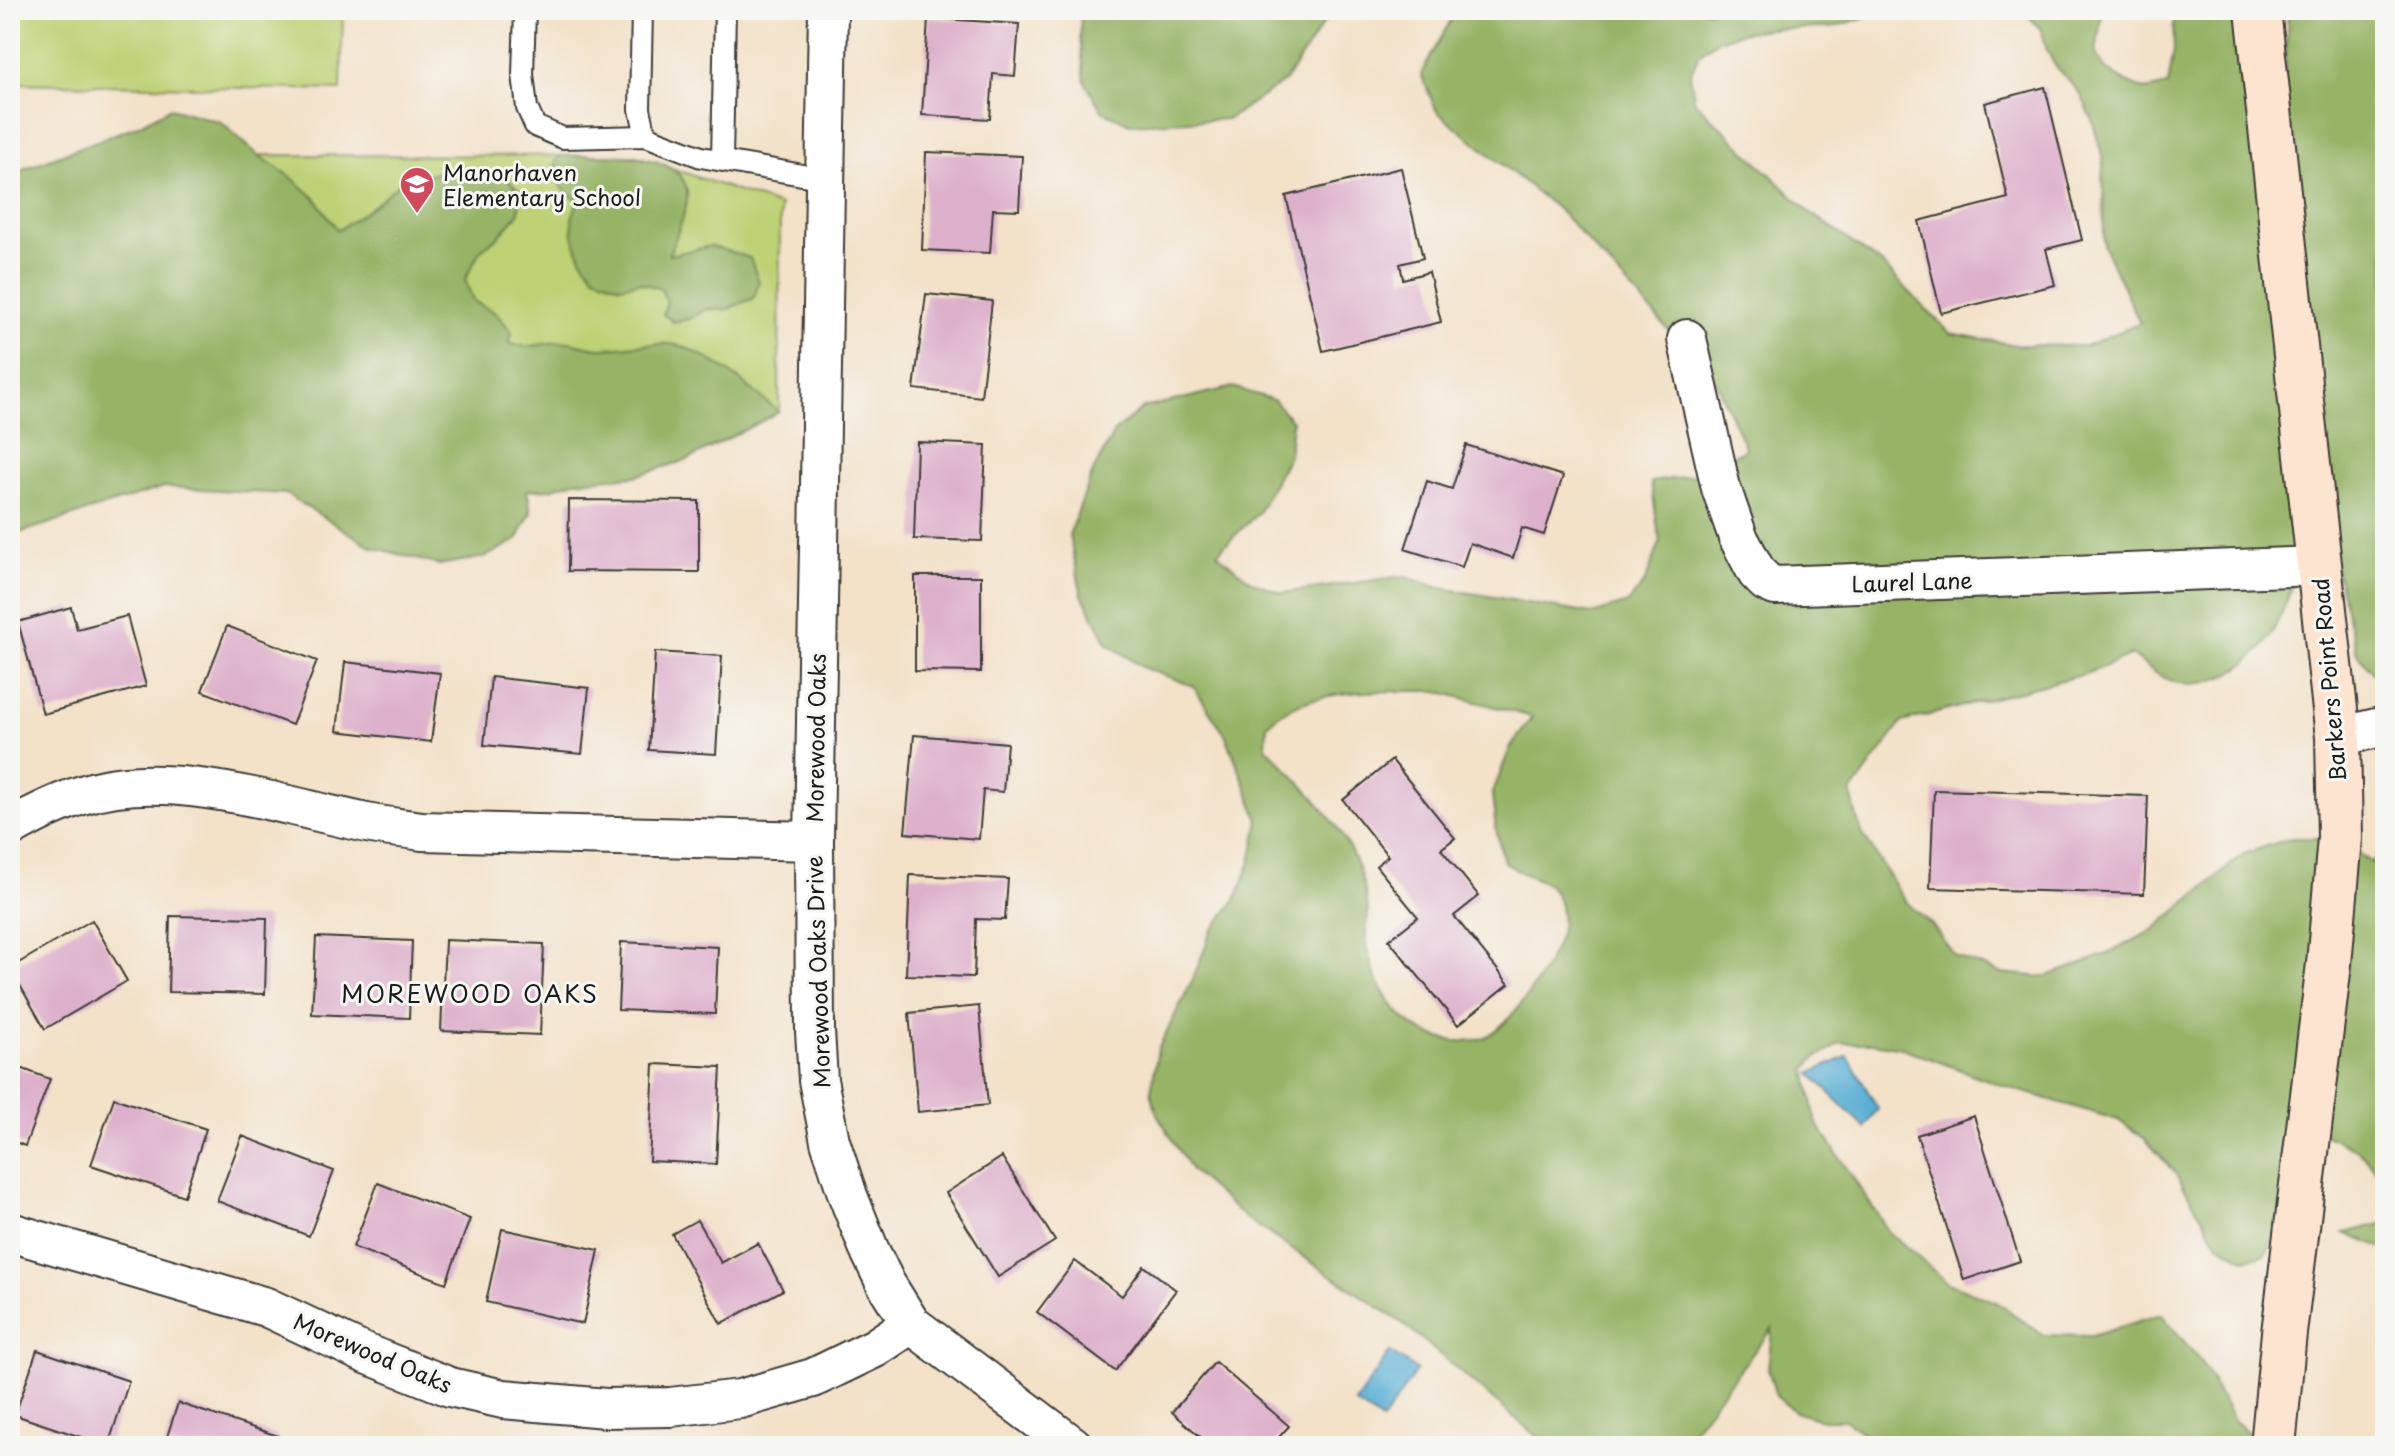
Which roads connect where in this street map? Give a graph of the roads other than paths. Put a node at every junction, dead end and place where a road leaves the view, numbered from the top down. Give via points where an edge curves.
1 (525, 10) edge
2 (642, 10) edge
3 (725, 10) edge
4 (828, 10) edge
5 (2258, 10) edge
6 (646, 136) junction
7 (722, 160) junction
8 (825, 179) junction
9 (1687, 339) dead end
10 (2318, 566) junction
11 (2385, 726) edge
12 (2338, 737) junction
13 (10, 828) edge
14 (814, 841) junction
15 (10, 1232) edge
16 (911, 1324) junction
17 (1073, 1446) edge
18 (2273, 1446) edge

1 - 6 lane via 523,74 535,126 563,138
2 - 6 lane via 640,109
3 - 7 lane
4 - 8 street, Morewood Oaks
5 - 10 street, Barkers Point Road
6 - 7 lane
7 - 8 lane
8 - 14 street, Morewood Oaks
9 - 10 street, Laurel Lane via 1721,488 1738,537 1757,573 1775,586
10 - 12 street, Barkers Point Road
11 - 12 street
12 - 18 street, Barkers Point Road via 2340,838 2329,964
13 - 14 street, Morewood Oaks via 84,794 161,785 232,793 422,831
14 - 16 street, Morewood Oaks Drive via 815,1031 824,1114 869,1249
15 - 16 street, Morewood Oaks via 266,1307 450,1387 503,1399 606,1408 740,1399 813,1378
16 - 17 street

